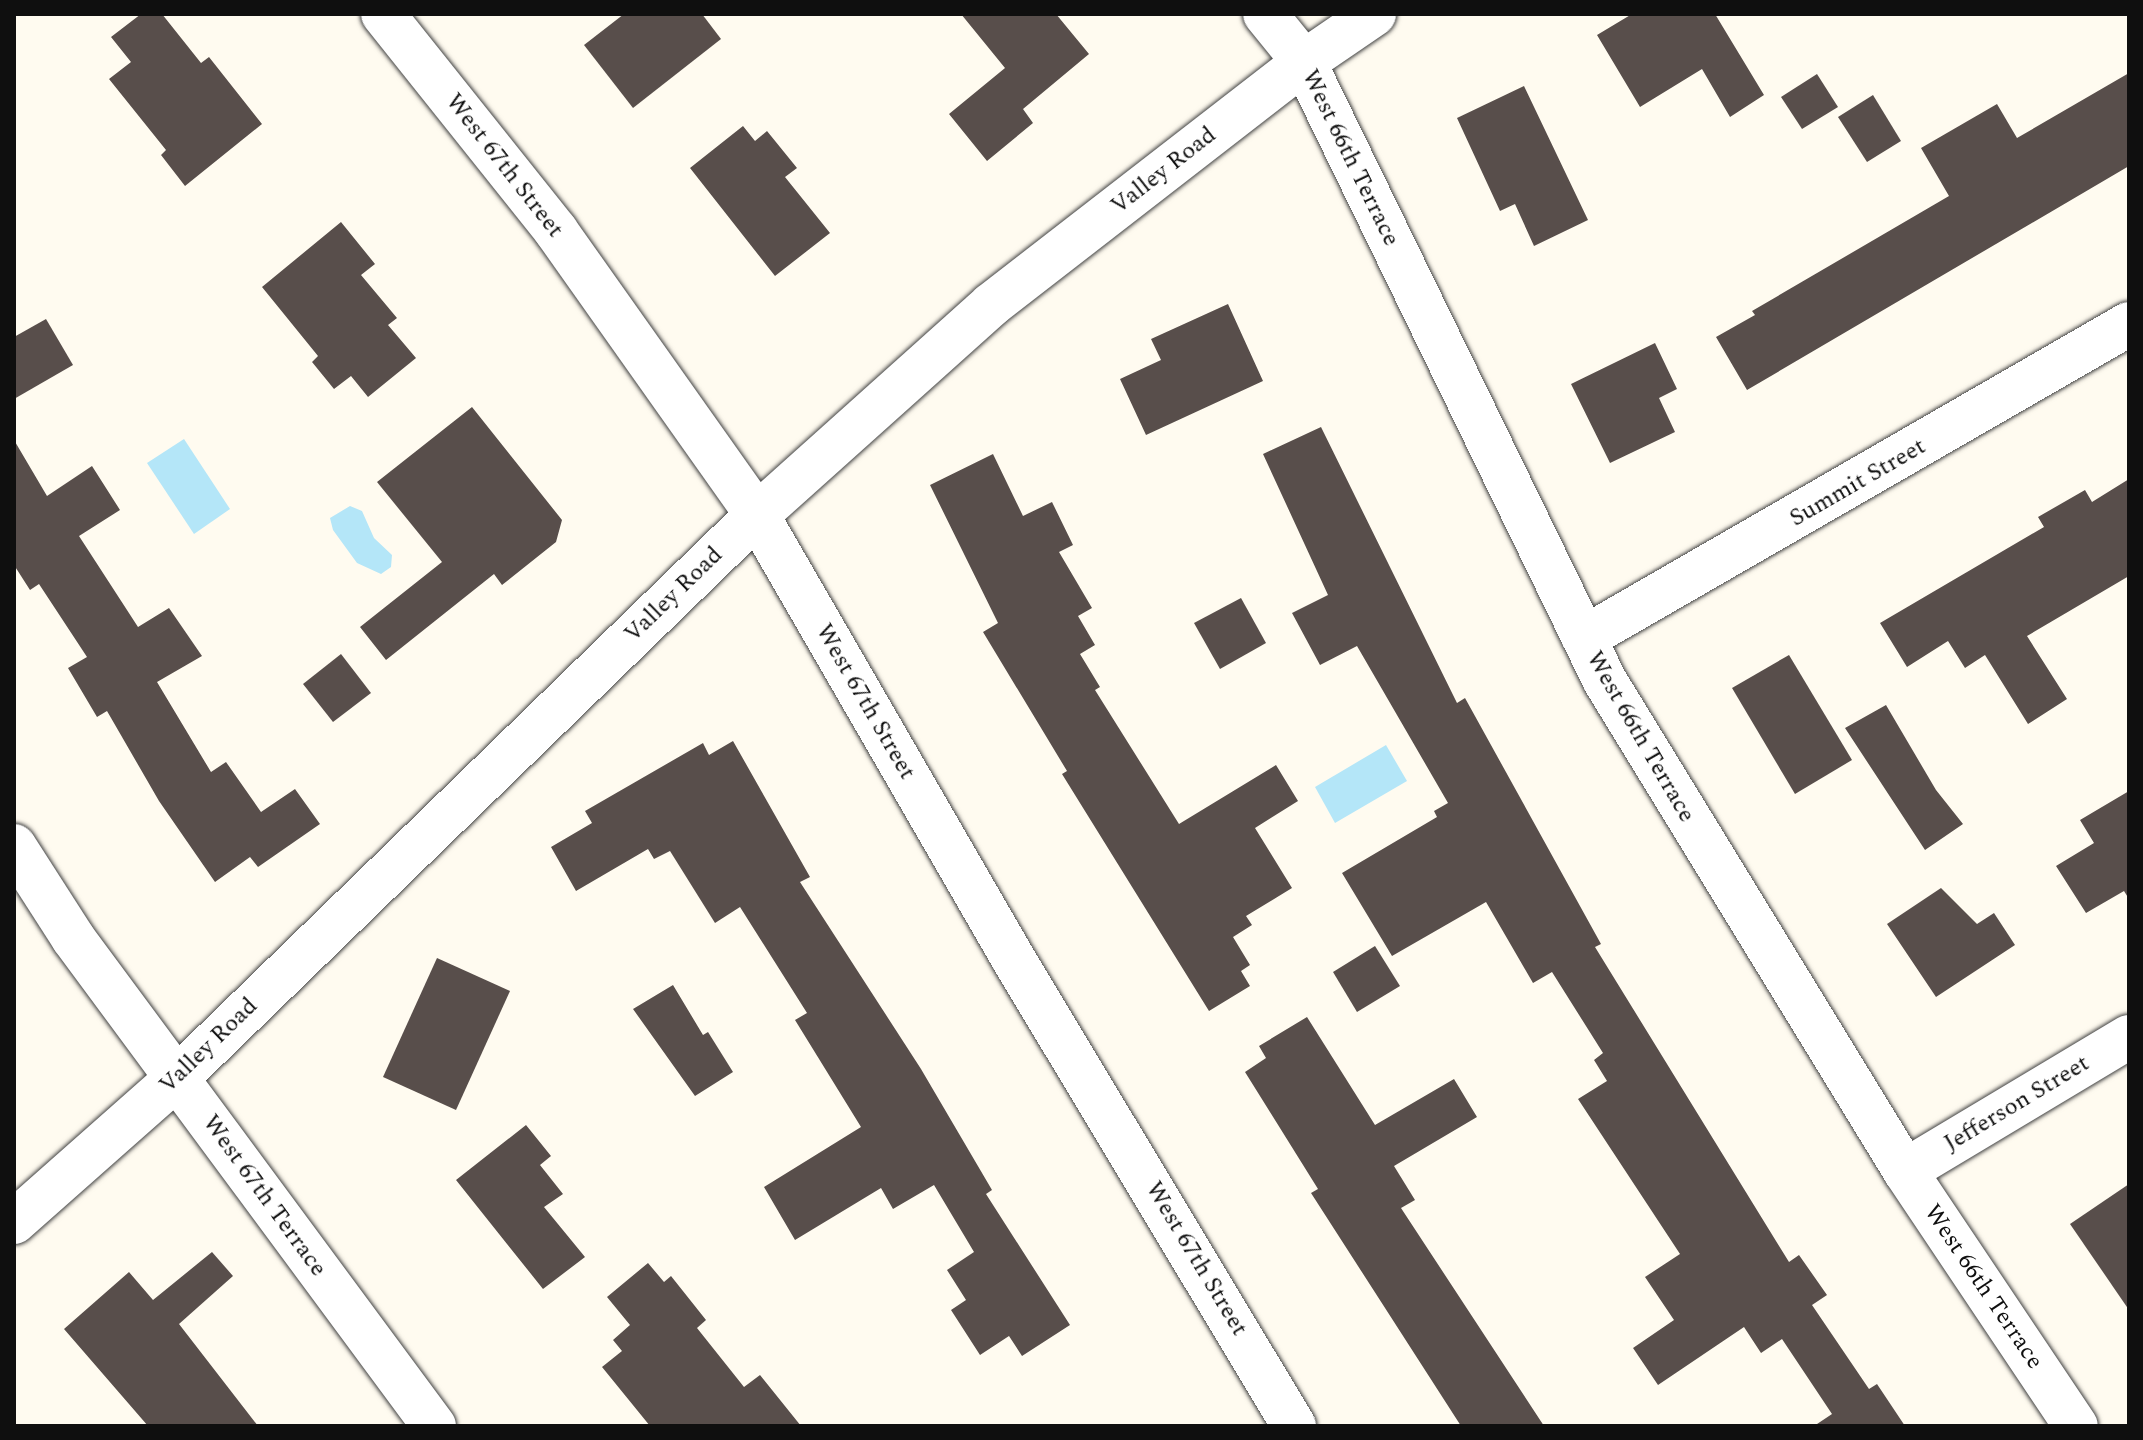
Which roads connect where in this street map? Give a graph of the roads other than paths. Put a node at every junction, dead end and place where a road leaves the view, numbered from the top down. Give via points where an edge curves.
1 (383, 14) edge
2 (1265, 14) edge
3 (1374, 14) edge
4 (1304, 62) junction
5 (2129, 324) edge
6 (757, 515) junction
7 (1584, 638) junction
8 (14, 846) edge
9 (2129, 1037) edge
10 (177, 1078) junction
11 (1905, 1171) junction
12 (14, 1222) edge
13 (434, 1426) edge
14 (1294, 1426) edge
15 (2076, 1426) edge

1 - 6 street, West 67th Street via 556,231
2 - 4 street, West 66th Terrace
3 - 4 street, Valley Road
4 - 6 street, Valley Road via 991,305
4 - 7 street, West 66th Terrace
5 - 7 street, Summit Street
6 - 10 street, Valley Road
6 - 14 street, West 67th Street via 1014,960
7 - 11 street, West 66th Terrace via 1728,890
8 - 10 street, West 67th Terrace via 73,938
9 - 11 street, Jefferson Street
10 - 12 street, Valley Road
10 - 13 street, West 67th Terrace
11 - 15 street, West 66th Terrace

